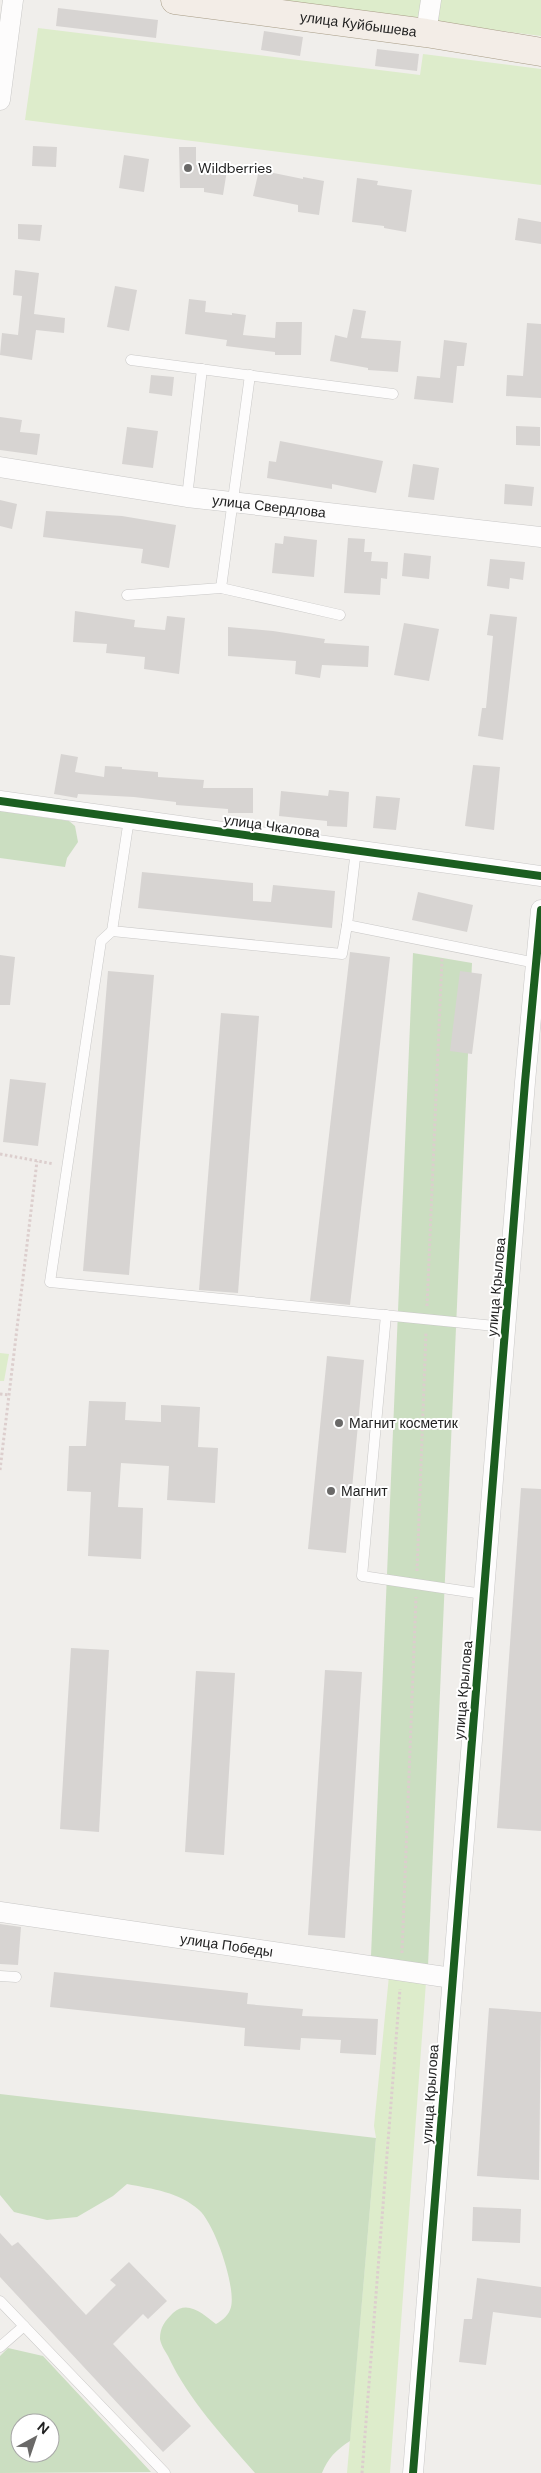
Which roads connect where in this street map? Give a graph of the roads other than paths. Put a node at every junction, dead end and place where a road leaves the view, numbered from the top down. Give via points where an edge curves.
1 (13, 0) edge
2 (175, 0) edge
3 (431, 0) edge
4 (236, 4) edge
5 (426, 33) junction
6 (541, 52) edge
7 (0, 100) edge
8 (131, 360) dead end
9 (202, 369) junction
10 (250, 376) junction
11 (393, 394) dead end
12 (0, 467) edge
13 (187, 497) junction
14 (231, 503) junction
15 (541, 537) edge
16 (221, 588) junction
17 (127, 595) dead end
18 (340, 615) dead end
19 (0, 801) edge
20 (129, 819) junction
21 (356, 850) junction
22 (541, 876) edge
23 (541, 910) edge
24 (347, 925) junction
25 (112, 930) junction
26 (536, 963) junction
27 (386, 1315) junction
28 (505, 1326) junction
29 (483, 1594) junction
30 (0, 1912) edge
31 (0, 1976) edge
32 (16, 1977) dead end
33 (452, 1978) junction
34 (0, 2301) edge
35 (24, 2326) junction
36 (0, 2347) edge
37 (162, 2472) edge
38 (413, 2473) edge

1 - 7 street
2 - 4 main road, улица Куйбышева
3 - 5 street
4 - 5 main road, улица Куйбышева
5 - 6 main road, улица Куйбышева
8 - 9 lane
9 - 10 lane
9 - 13 lane
10 - 11 lane
10 - 14 lane
12 - 13 street, улица Свердлова
13 - 14 street, улица Свердлова
14 - 15 street, улица Свердлова
14 - 16 lane
16 - 17 lane
16 - 18 lane
19 - 20 street, улица Чкалова
20 - 21 street, улица Чкалова
20 - 25 lane
21 - 22 street, улица Чкалова
21 - 24 lane
23 - 26 street, улица Крылова
24 - 25 lane via 342,954
24 - 26 lane
25 - 27 lane via 101,941 50,1282
26 - 28 street, улица Крылова
27 - 28 lane
27 - 29 lane via 362,1576
28 - 29 street, улица Крылова
29 - 33 street, улица Крылова
30 - 33 street, улица Победы
31 - 32 lane
33 - 38 street, улица Крылова
34 - 35 lane
35 - 36 lane
35 - 37 lane

